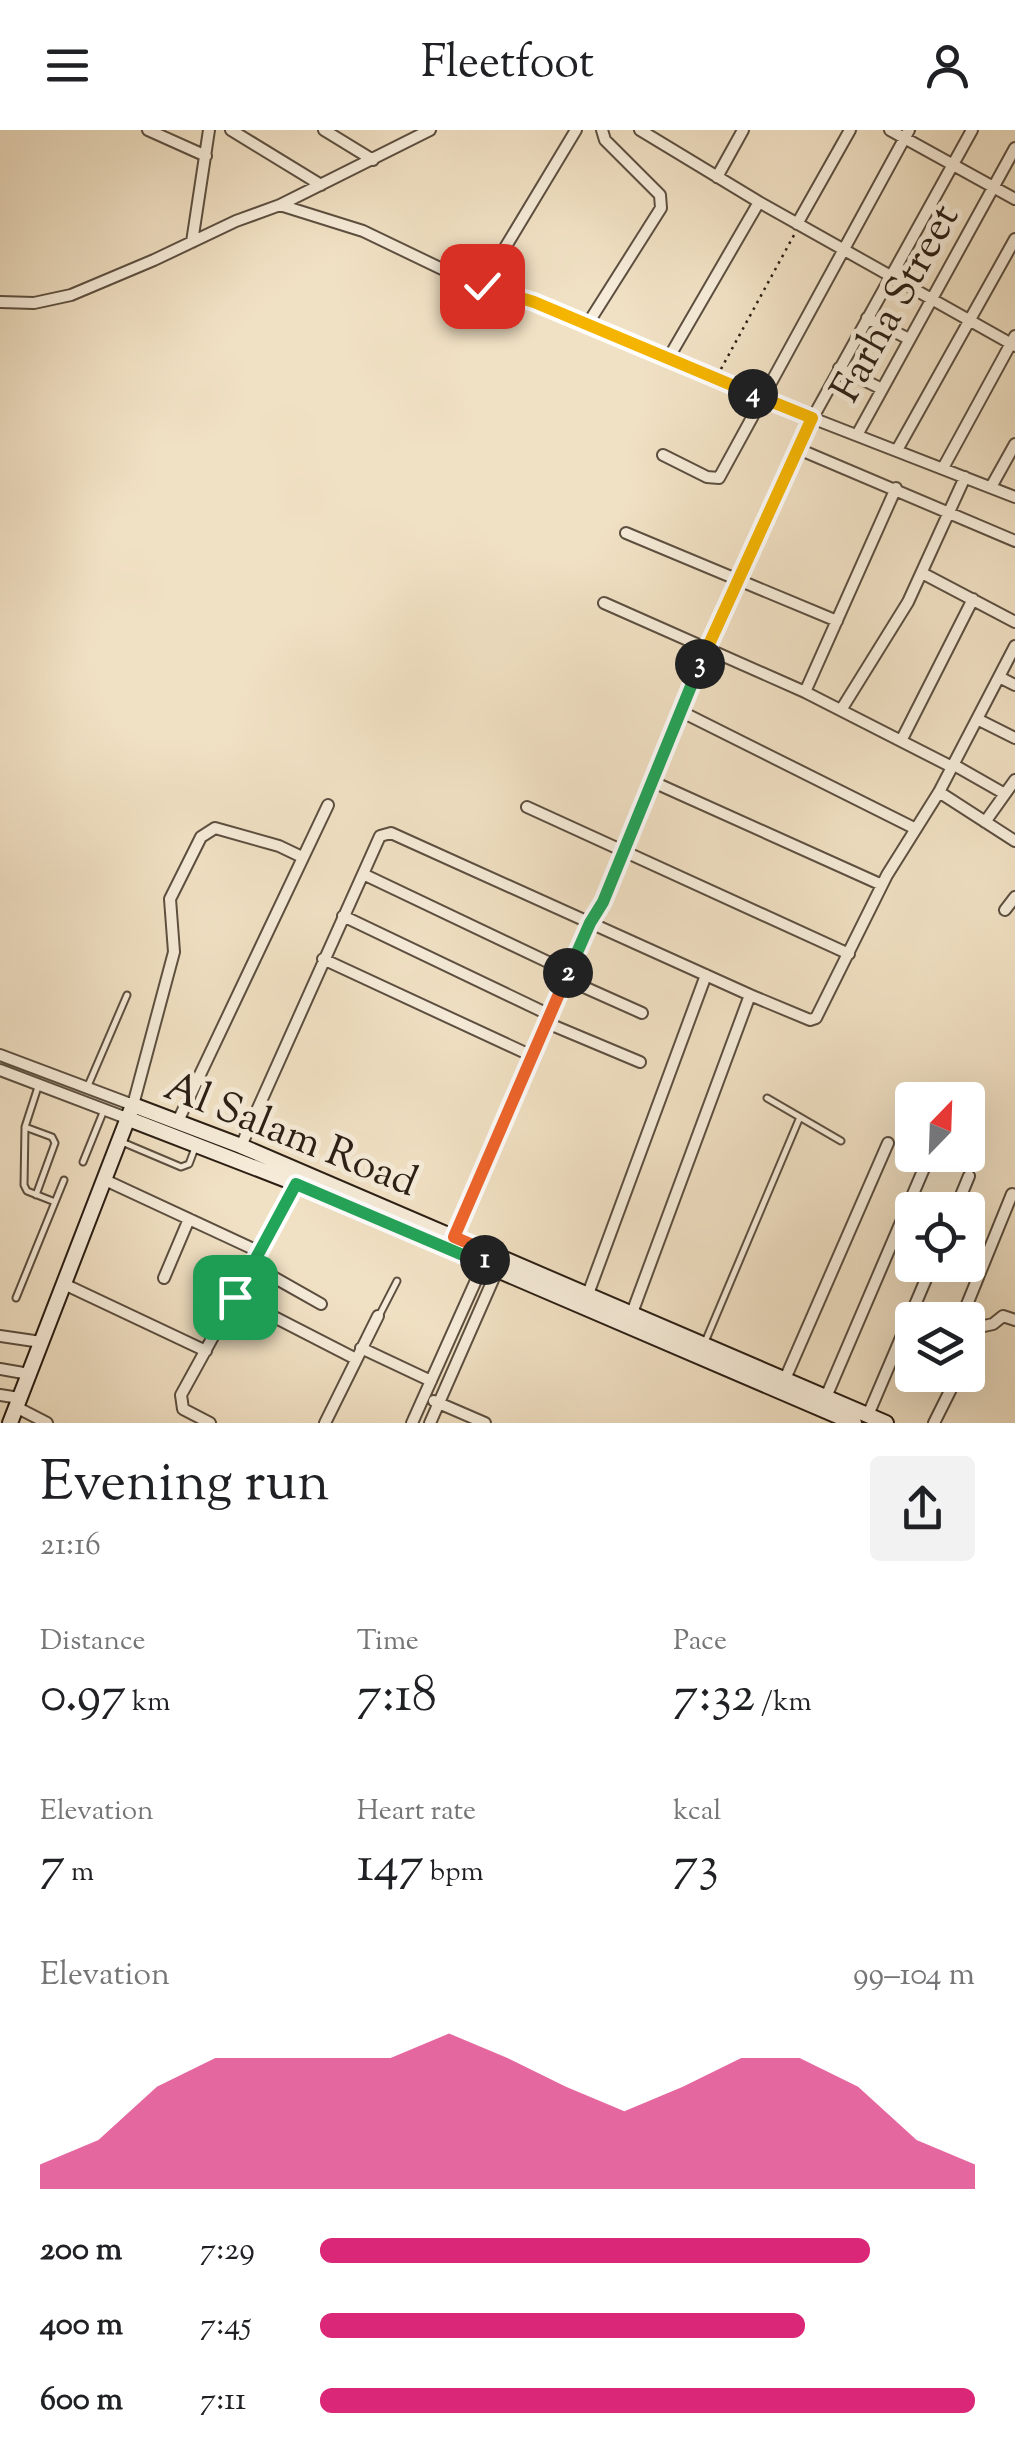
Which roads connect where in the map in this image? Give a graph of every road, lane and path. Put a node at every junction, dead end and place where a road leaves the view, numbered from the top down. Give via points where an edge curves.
1 (148, 130) edge
2 (210, 130) edge
3 (231, 130) edge
4 (324, 130) edge
5 (430, 130) edge
6 (576, 130) edge
7 (602, 130) edge
8 (640, 130) edge
9 (742, 130) edge
10 (850, 130) edge
11 (890, 130) edge
12 (972, 130) edge
13 (907, 135) edge
14 (1015, 148) edge
15 (206, 156) junction
16 (373, 160) junction
17 (952, 166) junction
18 (717, 177) junction
19 (320, 186) junction
20 (993, 188) junction
21 (1015, 199) edge
22 (759, 202) junction
23 (280, 205) junction
24 (798, 224) junction
25 (1015, 239) edge
26 (192, 242) junction
27 (843, 250) junction
28 (890, 277) junction
29 (482, 286) junction
30 (931, 300) junction
31 (0, 302) edge
32 (867, 318) junction
33 (969, 321) junction
34 (587, 325) junction
35 (910, 338) junction
36 (1014, 342) edge
37 (668, 359) junction
38 (838, 368) junction
39 (715, 378) junction
40 (882, 389) junction
41 (762, 398) junction
42 (812, 418) junction
43 (857, 435) junction
44 (1015, 444) edge
45 (796, 448) junction
46 (897, 450) junction
47 (663, 455) dead end
48 (943, 468) junction
49 (966, 477) junction
50 (990, 487) junction
51 (896, 488) junction
52 (1015, 497) edge
53 (950, 511) junction
54 (626, 533) dead end
55 (1015, 542) edge
56 (922, 572) junction
57 (737, 580) junction
58 (973, 599) junction
59 (604, 603) dead end
60 (837, 621) junction
61 (1015, 622) edge
62 (1015, 646) edge
63 (707, 648) junction
64 (999, 678) junction
65 (1015, 685) edge
66 (806, 692) junction
67 (841, 710) junction
68 (680, 711) junction
69 (978, 719) junction
70 (1015, 738) edge
71 (901, 741) junction
72 (953, 766) junction
73 (1015, 780) edge
74 (651, 781) junction
75 (939, 792) junction
76 (1005, 794) junction
77 (328, 805) dead end
78 (527, 808) dead end
79 (985, 822) junction
80 (916, 828) junction
81 (1015, 841) edge
82 (624, 850) junction
83 (302, 858) junction
84 (363, 874) junction
85 (882, 885) junction
86 (1015, 897) edge
87 (1005, 910) dead end
88 (343, 916) junction
89 (590, 923) junction
90 (849, 954) junction
91 (323, 960) junction
92 (706, 975) junction
93 (567, 976) junction
94 (750, 994) junction
95 (127, 996) dead end
96 (642, 1013) dead end
97 (548, 1019) junction
98 (0, 1054) edge
99 (532, 1056) junction
100 (640, 1062) dead end
101 (0, 1070) edge
102 (39, 1084) junction
103 (87, 1088) junction
104 (767, 1098) dead end
105 (104, 1110) junction
106 (131, 1112) junction
107 (800, 1117) junction
108 (178, 1122) junction
109 (26, 1127) junction
110 (120, 1141) junction
111 (841, 1141) dead end
112 (888, 1143) dead end
113 (196, 1146) junction
114 (241, 1146) junction
115 (83, 1162) dead end
116 (922, 1172) edge
117 (969, 1176) dead end
118 (64, 1180) dead end
119 (105, 1180) junction
120 (296, 1184) junction
121 (962, 1192) edge
122 (1012, 1194) dead end
123 (36, 1195) junction
124 (55, 1202) junction
125 (189, 1219) junction
126 (454, 1237) junction
127 (260, 1252) junction
128 (493, 1261) junction
129 (252, 1266) junction
130 (164, 1278) dead end
131 (396, 1281) dead end
132 (925, 1282) edge
133 (64, 1284) junction
134 (588, 1294) junction
135 (235, 1297) junction
136 (16, 1298) dead end
137 (968, 1302) edge
138 (321, 1304) dead end
139 (632, 1313) junction
140 (378, 1316) joint
141 (1015, 1320) edge
142 (985, 1327) edge
143 (0, 1336) edge
144 (41, 1342) junction
145 (704, 1344) junction
146 (206, 1350) junction
147 (358, 1354) junction
148 (0, 1369) edge
149 (29, 1374) junction
150 (785, 1379) junction
151 (431, 1381) junction
152 (950, 1392) edge
153 (0, 1395) edge
154 (424, 1396) junction
155 (826, 1397) junction
156 (18, 1403) junction
157 (438, 1403) junction
158 (868, 1415) junction
159 (10, 1423) edge
160 (47, 1423) edge
161 (210, 1423) edge
162 (325, 1423) edge
163 (412, 1423) edge
164 (430, 1423) edge
165 (486, 1423) edge
166 (854, 1423) edge
167 (886, 1423) edge
168 (934, 1423) edge

1 - 15 street
2 - 15 street
3 - 19 street
4 - 16 street
5 - 16 street
6 - 29 street
7 - 34 street via 604,140 660,196 661,208
8 - 18 street
9 - 18 street
10 - 24 street
11 - 13 street
12 - 17 street
13 - 17 street
13 - 27 street
14 - 20 street, Farha Street
15 - 26 street
16 - 19 street
17 - 20 street
17 - 28 street
18 - 22 street
19 - 23 street
20 - 21 street
20 - 30 street, Farha Street
22 - 24 street
22 - 37 street
23 - 26 street
23 - 29 street via 363,231
24 - 27 street
24 - 39 path
25 - 33 street
26 - 31 street via 52,300
27 - 28 street
27 - 41 street
28 - 30 street
28 - 32 street
29 - 34 street
30 - 33 street
30 - 35 street, Farha Street
32 - 35 street
32 - 38 street
33 - 36 street
33 - 46 street
34 - 37 street
35 - 40 street, Farha Street
36 - 48 street
37 - 39 street
38 - 40 street
38 - 42 street
39 - 41 street
40 - 43 street, Farha Street
41 - 42 street
41 - 47 street via 719,478
42 - 43 street
42 - 45 street
43 - 46 street
44 - 50 street
45 - 51 street
45 - 57 street
46 - 48 street
48 - 49 street
49 - 50 street
49 - 53 street
50 - 52 street
51 - 53 street
51 - 60 street
53 - 55 street
53 - 56 street
54 - 57 street
56 - 58 street
56 - 67 street
57 - 60 street
57 - 63 street
58 - 61 street
58 - 71 street
59 - 63 street
60 - 66 street
62 - 64 street
63 - 66 street
63 - 68 street
64 - 65 street
64 - 69 street
66 - 67 street
67 - 71 street
68 - 74 street
68 - 80 street
69 - 70 street
69 - 72 street
71 - 72 street
72 - 75 street
72 - 76 street
73 - 76 street
74 - 82 street
74 - 85 street
75 - 79 street
75 - 80 street
76 - 79 street
77 - 83 street
78 - 82 street
79 - 81 street
80 - 85 street
82 - 89 street
82 - 90 street
83 - 106 street via 215,828 201,837 170,899 174,952
83 - 108 street
84 - 88 street
84 - 89 street via 380,836 391,833
84 - 93 street
85 - 90 street
86 - 87 street
88 - 91 street
88 - 97 street
89 - 92 street
89 - 93 street
90 - 94 street via 816,1018
91 - 99 street
91 - 114 street
92 - 94 street
92 - 134 street
93 - 96 street
93 - 97 street
94 - 139 street
95 - 103 lane
97 - 99 street
97 - 100 street
98 - 103 street, Al Salam Road
99 - 126 street
101 - 102 street, Al Salam Road
102 - 105 street, Al Salam Road
102 - 109 lane
103 - 106 street, Al Salam Road
104 - 107 lane
105 - 106 street, Al Salam Road
105 - 115 lane
106 - 108 main road, Al Salam Road
106 - 110 main road
106 - 113 main road, Al Salam Road
107 - 111 lane
107 - 145 lane
108 - 114 main road, Al Salam Road
109 - 123 lane via 24,1185
109 - 123 lane via 55,1143
110 - 113 lane via 181,1167
110 - 119 main road
112 - 150 street
113 - 120 main road, Al Salam Road
114 - 126 main road, Al Salam Road
116 - 155 street
117 - 121 street
118 - 124 lane
119 - 125 street
119 - 133 main road
120 - 127 street
120 - 128 main road, Al Salam Road
122 - 137 street
123 - 124 lane
124 - 136 lane
125 - 127 street
125 - 130 street
126 - 128 main road, Al Salam Road
127 - 129 street
128 - 134 main road, Al Salam Road
128 - 151 street
128 - 157 street
128 - 166 main road, Al Salam Road
129 - 135 street
129 - 138 street
131 - 140 lane
132 - 158 street
133 - 144 main road
133 - 146 street
134 - 139 main road, Al Salam Road
135 - 146 street
135 - 147 street
139 - 145 main road, Al Salam Road
140 - 147 street
141 - 142 street via 1003,1316
143 - 144 street
144 - 149 main road
145 - 150 main road, Al Salam Road
146 - 161 street via 180,1402
147 - 151 street
147 - 162 street
148 - 149 street
149 - 156 main road
150 - 155 main road, Al Salam Road
151 - 154 street
152 - 168 street
153 - 156 street
154 - 157 street
154 - 163 street
155 - 158 main road, Al Salam Road
156 - 159 main road
156 - 160 street
157 - 164 street
157 - 165 street
158 - 167 main road, Al Salam Road

